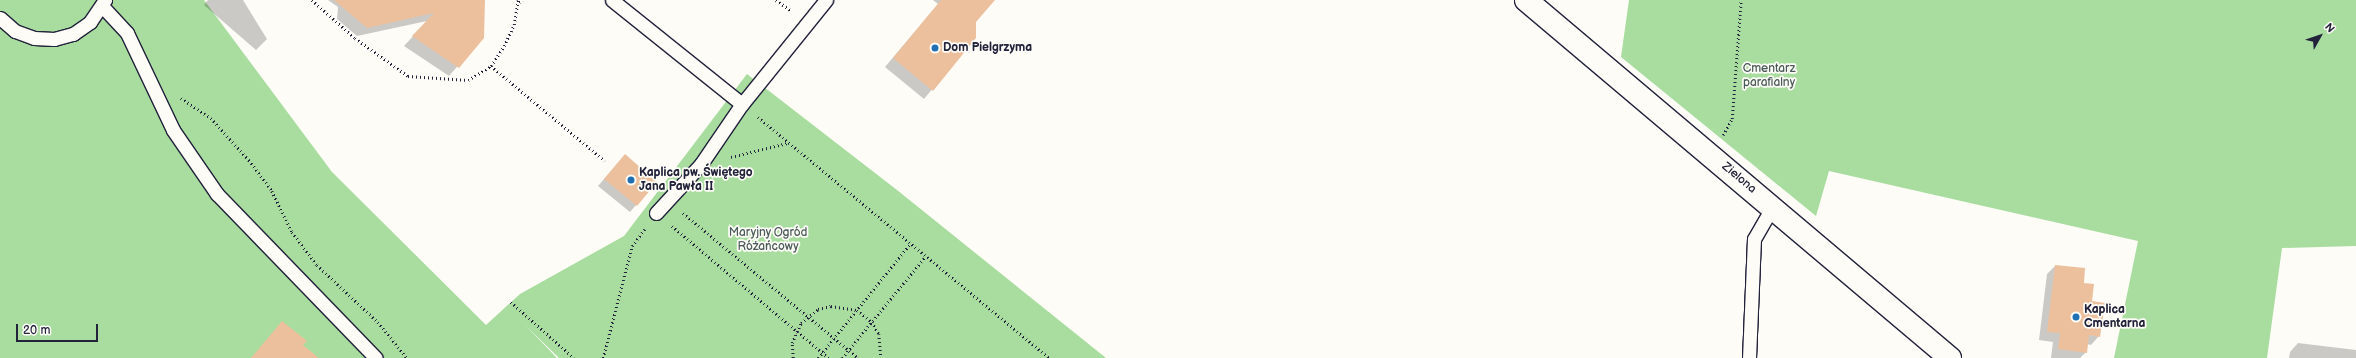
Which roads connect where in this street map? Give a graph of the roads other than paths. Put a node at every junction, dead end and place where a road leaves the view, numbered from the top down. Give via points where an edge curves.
1 (612, 0) edge
2 (826, 0) edge
3 (1526, 0) edge
4 (103, 3) edge
5 (0, 18) edge
6 (742, 104) junction
7 (1773, 206) junction
8 (656, 214) road end
9 (376, 358) edge
10 (1749, 358) edge
11 (1950, 358) edge

1 - 6 lane
2 - 6 lane
3 - 7 street, Zielona
4 - 5 lane via 90,22 73,34 54,39 34,38 15,31
4 - 9 lane via 127,33 173,130 217,194
6 - 8 lane via 701,164
7 - 10 lane via 1754,239
7 - 11 street, Zielona

